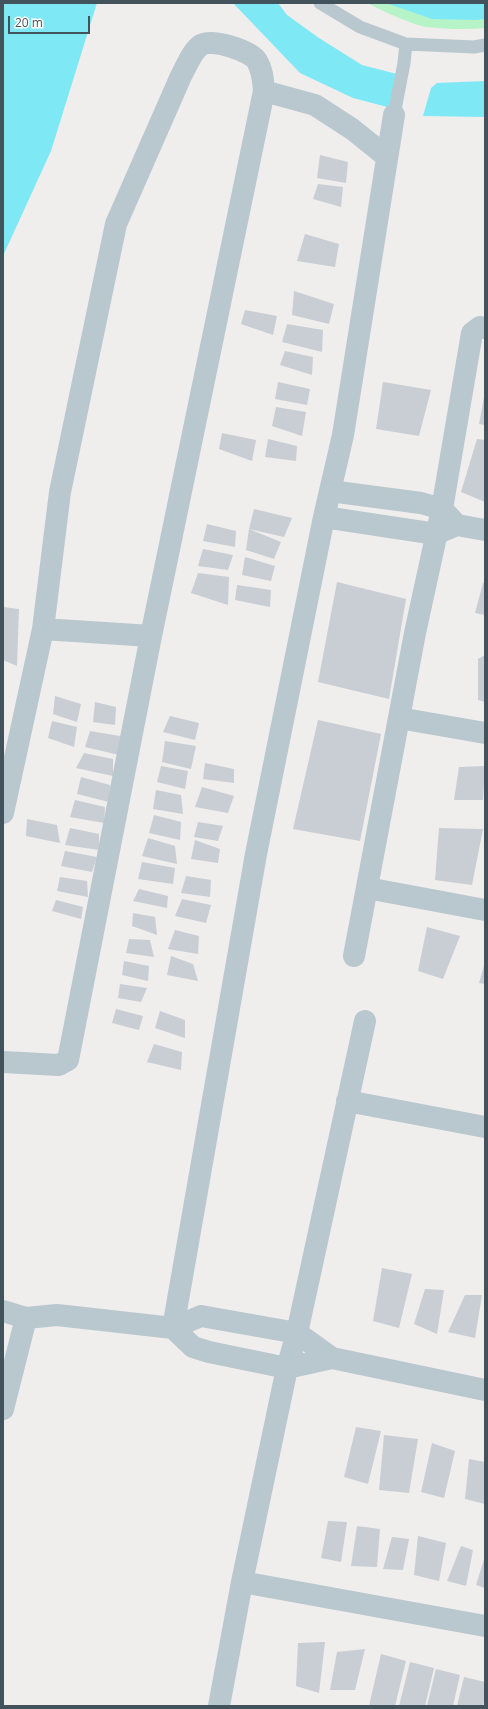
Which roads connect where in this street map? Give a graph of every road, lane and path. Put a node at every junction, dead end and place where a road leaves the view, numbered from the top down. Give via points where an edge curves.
1 (320, 3) edge
2 (406, 44) junction
3 (485, 45) edge
4 (264, 91) junction
5 (396, 108) joint
6 (387, 157) junction
7 (485, 328) edge
8 (330, 491) junction
9 (442, 509) junction
10 (324, 517) junction
11 (457, 525) junction
12 (485, 530) edge
13 (436, 534) junction
14 (43, 629) junction
15 (151, 636) junction
16 (399, 718) junction
17 (485, 733) edge
18 (3, 813) edge
19 (367, 888) junction
20 (485, 910) edge
21 (354, 956) dead end
22 (365, 1021) dead end
23 (3, 1062) edge
24 (347, 1101) junction
25 (485, 1127) edge
26 (3, 1311) edge
27 (26, 1318) junction
28 (173, 1328) junction
29 (297, 1333) junction
30 (332, 1358) junction
31 (287, 1368) junction
32 (485, 1390) edge
33 (3, 1409) edge
34 (242, 1582) junction
35 (485, 1626) edge
36 (219, 1706) edge

1 - 2 lane via 360,27
2 - 3 lane via 474,47
2 - 5 lane
4 - 6 street via 316,105
4 - 14 street via 262,74 253,56 210,42 201,45 181,76 127,196 116,224 60,492
4 - 15 street
5 - 6 street
6 - 8 street via 342,435
7 - 9 street via 480,327 472,333
8 - 9 street via 421,503
8 - 10 street
9 - 11 street
9 - 13 street
10 - 13 street
10 - 28 street via 256,854
11 - 12 street
11 - 13 street
13 - 16 street
14 - 15 street
14 - 18 street
15 - 23 street via 68,1060 59,1065
16 - 17 street
16 - 19 street
19 - 20 street
19 - 21 street
22 - 24 street
24 - 25 street
24 - 29 street
26 - 27 street
27 - 28 street via 57,1315
27 - 33 street
28 - 29 street via 201,1316
28 - 31 street via 193,1347
29 - 30 street
29 - 31 street
30 - 31 street
30 - 32 street
31 - 34 street
34 - 35 street
34 - 36 street

